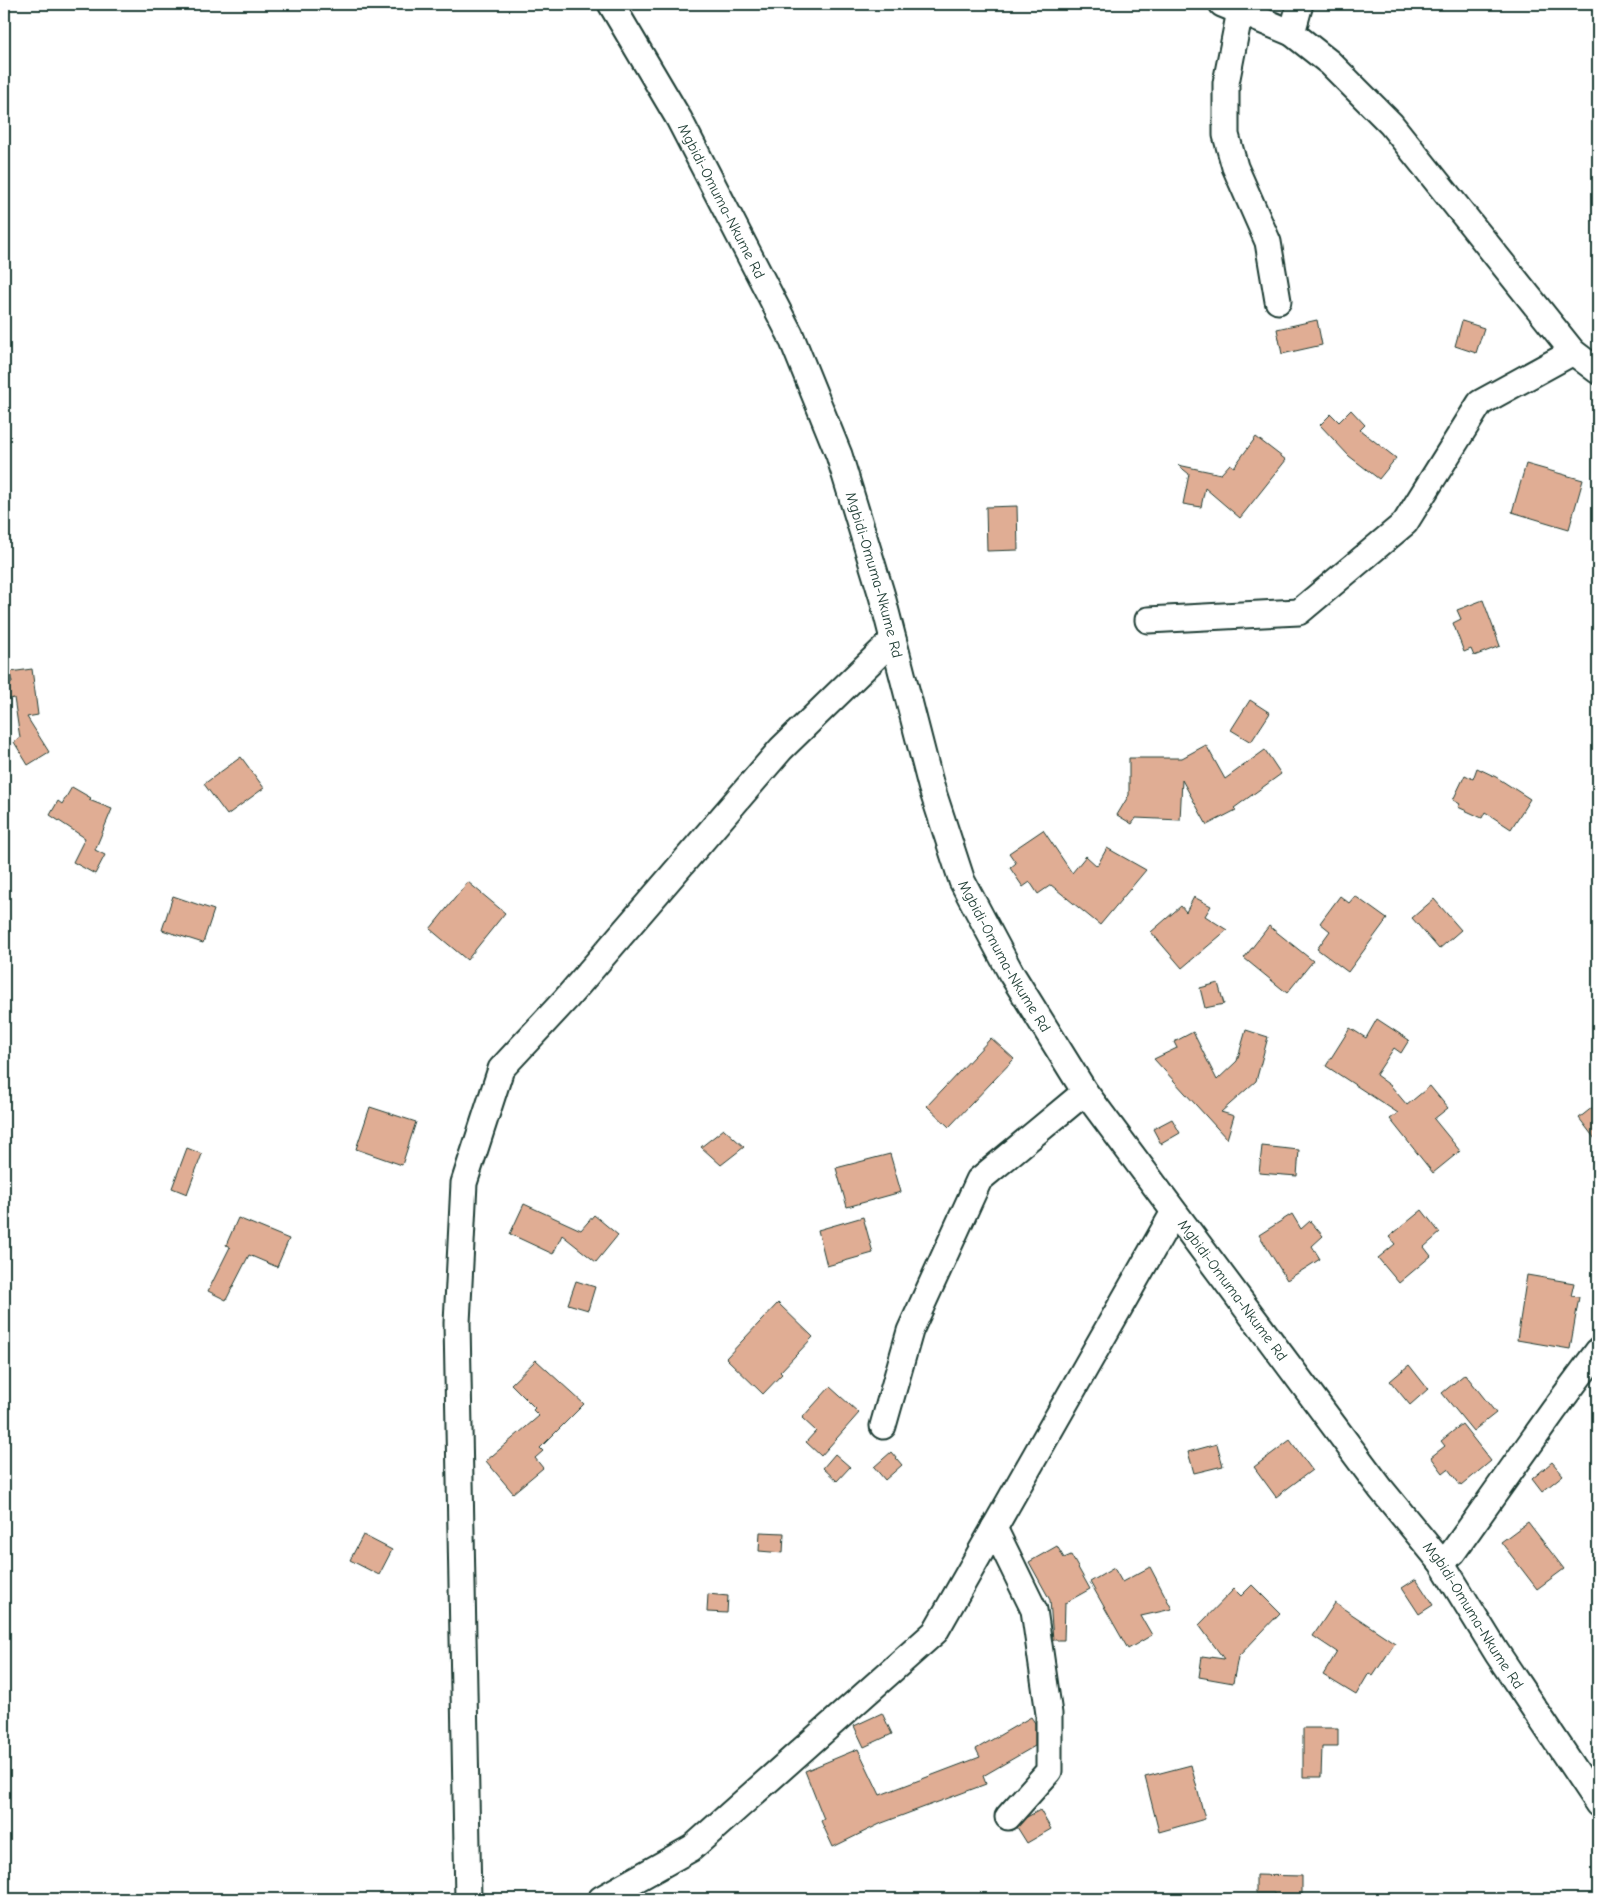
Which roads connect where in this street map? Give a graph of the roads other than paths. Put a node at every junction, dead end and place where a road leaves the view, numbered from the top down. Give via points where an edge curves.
1 (610, 4) edge
2 (1300, 4) edge
3 (1231, 8) edge
4 (1292, 33) junction
5 (1278, 301) dead end
6 (1572, 352) junction
7 (1598, 371) edge
8 (1148, 620) dead end
9 (894, 640) junction
10 (1085, 1092) junction
11 (1174, 1212) junction
12 (1598, 1352) edge
13 (883, 1426) dead end
14 (994, 1528) junction
15 (1441, 1562) junction
16 (1598, 1804) edge
17 (1008, 1817) dead end
18 (468, 1899) edge
19 (601, 1899) edge

1 - 9 street, Mgbidi-Omuma-Nkume Rd via 679,119 790,334 839,455
2 - 4 street
3 - 4 street
3 - 5 street via 1226,135 1235,167 1268,242
4 - 6 street via 1330,63 1391,124
6 - 7 street
6 - 8 street via 1480,403 1405,523 1299,612
9 - 10 street, Mgbidi-Omuma-Nkume Rd via 931,786 962,881 1011,973
9 - 18 street via 781,749 498,1077 464,1183 457,1323
10 - 11 street, Mgbidi-Omuma-Nkume Rd
10 - 13 street via 979,1180 910,1331
11 - 14 street
11 - 15 street, Mgbidi-Omuma-Nkume Rd via 1381,1489
12 - 15 street via 1453,1552
14 - 17 street via 1034,1610 1049,1714 1049,1771
14 - 19 street via 935,1632 692,1848
15 - 16 street, Mgbidi-Omuma-Nkume Rd via 1497,1653

